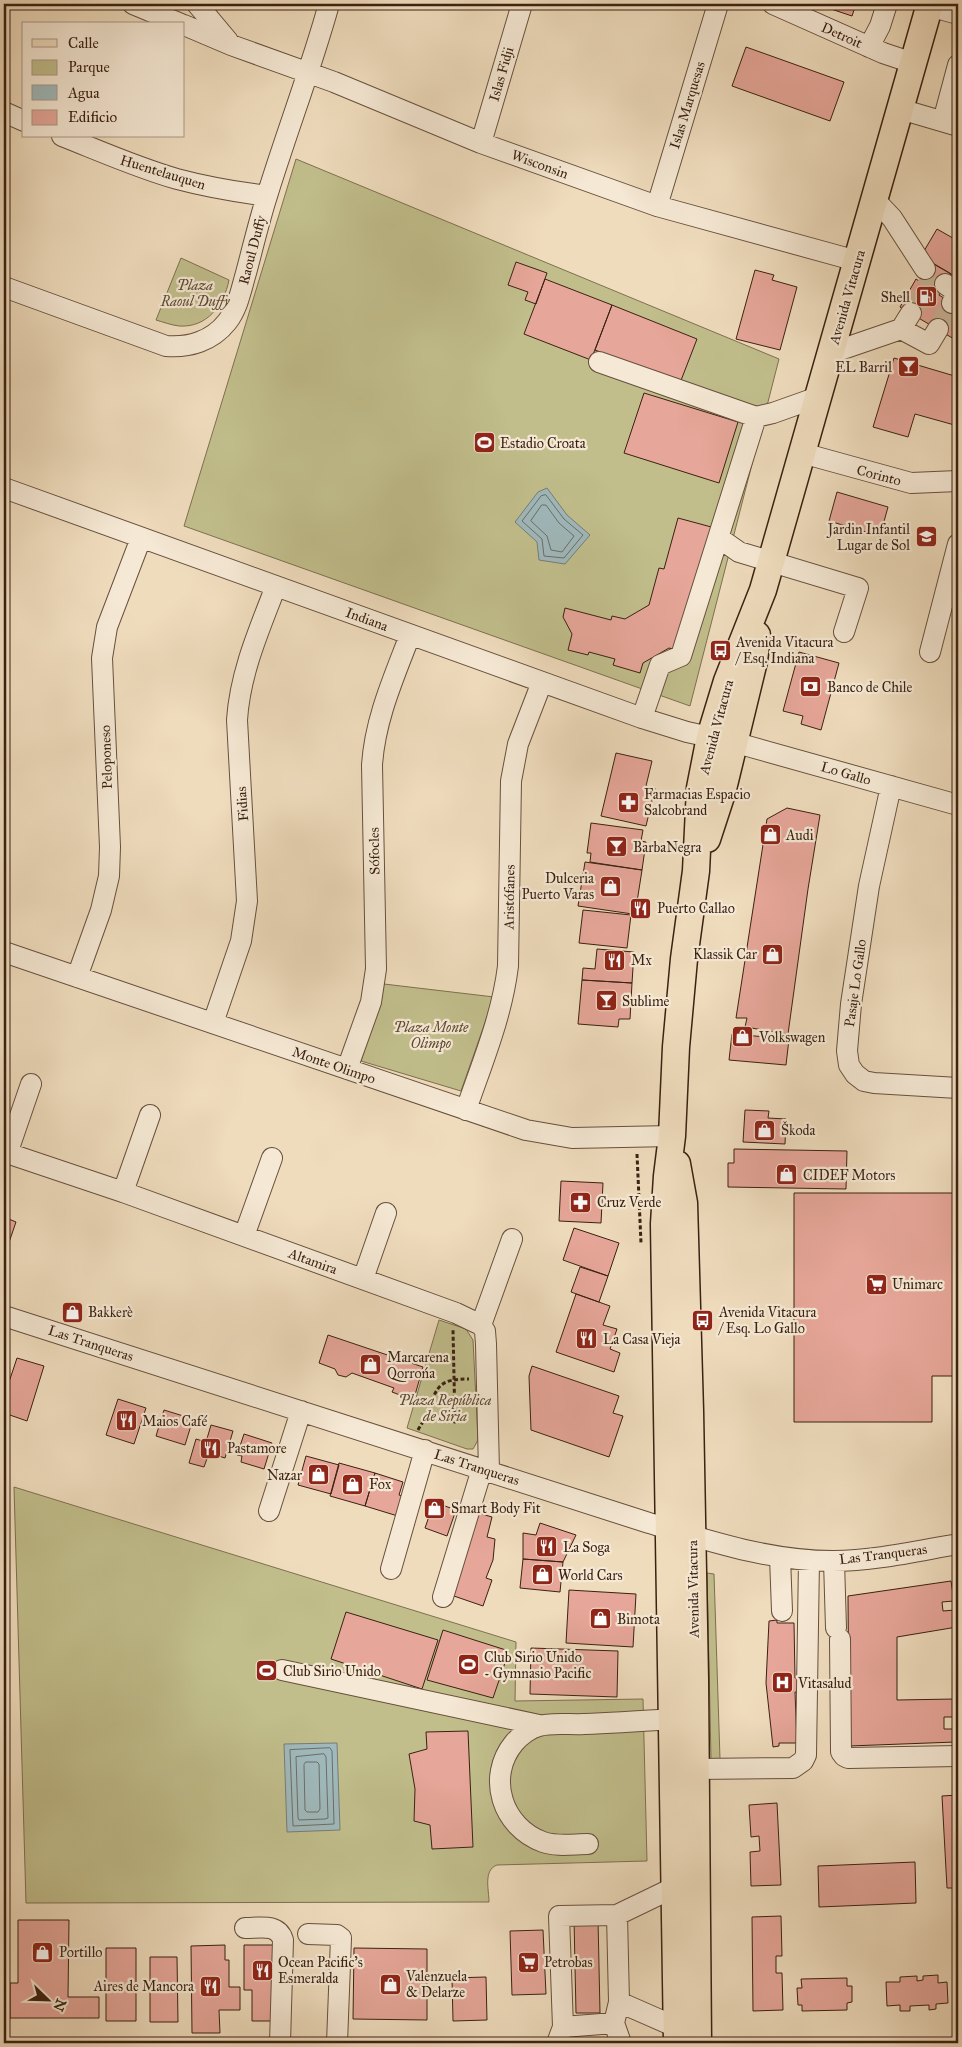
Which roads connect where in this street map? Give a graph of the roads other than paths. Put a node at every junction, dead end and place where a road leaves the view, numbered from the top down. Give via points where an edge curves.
1 (133, 4) edge
2 (197, 4) edge
3 (329, 4) edge
4 (522, 4) edge
5 (718, 4) edge
6 (773, 4) edge
7 (887, 4) edge
8 (929, 5) edge
9 (958, 14) edge
10 (177, 22) edge
11 (185, 25) edge
12 (231, 45) junction
13 (869, 47) junction
14 (913, 63) junction
15 (958, 65) edge
16 (309, 72) junction
17 (900, 109) junction
18 (4, 112) edge
19 (22, 120) edge
20 (951, 124) edge
21 (67, 138) edge
22 (481, 143) junction
23 (267, 196) junction
24 (874, 199) junction
25 (656, 206) junction
26 (857, 261) junction
27 (924, 268) dead end
28 (946, 284) dead end
29 (4, 287) edge
30 (952, 303) tunnel mouth
31 (938, 329) tunnel mouth
32 (831, 353) junction
33 (599, 362) dead end
34 (818, 396) junction
35 (756, 417) junction
36 (802, 453) junction
37 (958, 481) edge
38 (4, 490) edge
39 (141, 538) junction
40 (719, 538) junction
41 (958, 544) edge
42 (771, 563) junction
43 (276, 586) junction
44 (844, 632) dead end
45 (410, 635) junction
46 (930, 652) dead end
47 (542, 682) junction
48 (642, 718) junction
49 (722, 739) junction
50 (892, 786) junction
51 (958, 805) edge
52 (4, 952) edge
53 (77, 977) junction
54 (213, 1023) junction
55 (347, 1069) junction
56 (31, 1084) dead end
57 (958, 1088) edge
58 (466, 1110) junction
59 (150, 1115) dead end
60 (672, 1136) junction
61 (5, 1153) edge
62 (272, 1158) dead end
63 (123, 1192) junction
64 (386, 1213) dead end
65 (244, 1236) junction
66 (512, 1239) dead end
67 (363, 1279) junction
68 (4, 1316) edge
69 (481, 1325) junction
70 (301, 1411) junction
71 (424, 1450) junction
72 (486, 1470) junction
73 (269, 1511) dead end
74 (680, 1532) junction
75 (958, 1544) edge
76 (780, 1557) junction
77 (810, 1560) junction
78 (834, 1561) junction
79 (391, 1568) dead end
80 (443, 1597) dead end
81 (782, 1611) dead end
82 (282, 1670) dead end
83 (672, 1719) junction
84 (539, 1726) junction
85 (958, 1756) edge
86 (696, 1769) junction
87 (588, 1844) dead end
88 (674, 1887) junction
89 (617, 1915) junction
90 (245, 1928) dead end
91 (308, 1934) dead end
92 (619, 2002) junction
93 (614, 2023) junction
94 (560, 2035) edge
95 (676, 2035) edge
96 (280, 2043) edge
97 (338, 2043) edge
98 (621, 2043) edge
99 (698, 2043) edge

1 - 10 street, Wisconsin
2 - 12 street
3 - 16 street, Raoul Duffy
4 - 22 street, Islas Fidji
5 - 25 street, Islas Marquesas
6 - 13 street, Detroit
7 - 13 street
8 - 9 street
8 - 14 main road, Avenida Vitacura
11 - 12 street, Wisconsin
12 - 16 street, Wisconsin
13 - 14 street, Detroit
14 - 17 main road, Avenida Vitacura
15 - 20 street
16 - 22 street, Wisconsin
16 - 23 street, Raoul Duffy
17 - 20 street
17 - 24 main road, Avenida Vitacura
18 - 19 street
21 - 23 street, Huentelauquen via 176,178
22 - 25 street, Wisconsin
23 - 29 street, Raoul Duffy via 233,313 218,332 198,343 166,346
24 - 26 main road, Avenida Vitacura
24 - 27 street via 892,218
25 - 26 street, Wisconsin
26 - 32 main road, Avenida Vitacura
28 - 30 street via 958,293
31 - 32 street via 929,344 906,321
32 - 34 main road, Avenida Vitacura
33 - 35 street
34 - 35 street
34 - 36 main road, Avenida Vitacura
35 - 40 street
36 - 37 street, Corinto via 911,484
36 - 42 main road, Avenida Vitacura
38 - 39 street, Indiana
39 - 43 street, Indiana
39 - 53 street, Peloponeso via 104,642 102,667 110,869 106,893
40 - 42 street via 738,552
40 - 48 street via 681,656 660,665
41 - 46 street
42 - 44 street via 858,588
42 - 49 main road, Avenida Vitacura via 763,590 754,661
43 - 45 street, Indiana
43 - 54 street, Fidias via 248,661 239,698 238,734 248,901 241,941
45 - 47 street, Indiana
45 - 55 street, Sófocles via 383,709 373,748 376,969 371,1002
47 - 48 street, Indiana
47 - 58 street, Aristófanes via 518,744 511,780 506,988
48 - 49 street, Indiana
49 - 50 street, Lo Gallo
49 - 60 main road, Avenida Vitacura via 722,793 696,871 684,959
50 - 51 street, Lo Gallo
50 - 57 street, Pasaje Lo Gallo via 864,915 851,1004 849,1065 860,1078 874,1084
52 - 53 street, Monte Olimpo
53 - 54 street, Monte Olimpo
54 - 55 street, Monte Olimpo
55 - 58 street, Monte Olimpo
56 - 61 street
58 - 60 street, Monte Olimpo via 526,1130 562,1136
59 - 63 street
60 - 74 main road, Avenida Vitacura via 664,1224
61 - 63 street, Altamira
62 - 65 street
63 - 65 street, Altamira
64 - 67 street
65 - 67 street, Altamira
66 - 69 street
67 - 69 street, Altamira
68 - 70 street, Las Tranqueras
69 - 72 street via 486,1344
70 - 71 street, Las Tranqueras
70 - 73 street
71 - 72 street, Las Tranqueras
71 - 79 street
72 - 74 street, Las Tranqueras
72 - 80 street
74 - 76 street, Las Tranqueras
74 - 83 main road, Avenida Vitacura
74 - 86 main road, Avenida Vitacura
75 - 78 street, Las Tranqueras via 882,1557
76 - 77 street, Las Tranqueras
76 - 81 street
77 - 78 street, Las Tranqueras
77 - 86 street via 806,1755 803,1761 793,1768
78 - 85 street via 841,1752 848,1758
82 - 84 street
83 - 84 street
83 - 88 main road, Avenida Vitacura
84 - 87 street via 518,1739 503,1762 500,1786 507,1813 531,1836 544,1842
86 - 99 main road, Avenida Vitacura
88 - 89 street
88 - 95 main road, Avenida Vitacura
89 - 92 street
89 - 94 street via 560,1916
90 - 96 street via 275,1929 281,1933
91 - 97 street via 336,1934 341,1938
92 - 93 street
92 - 95 street
93 - 94 street
93 - 98 street

